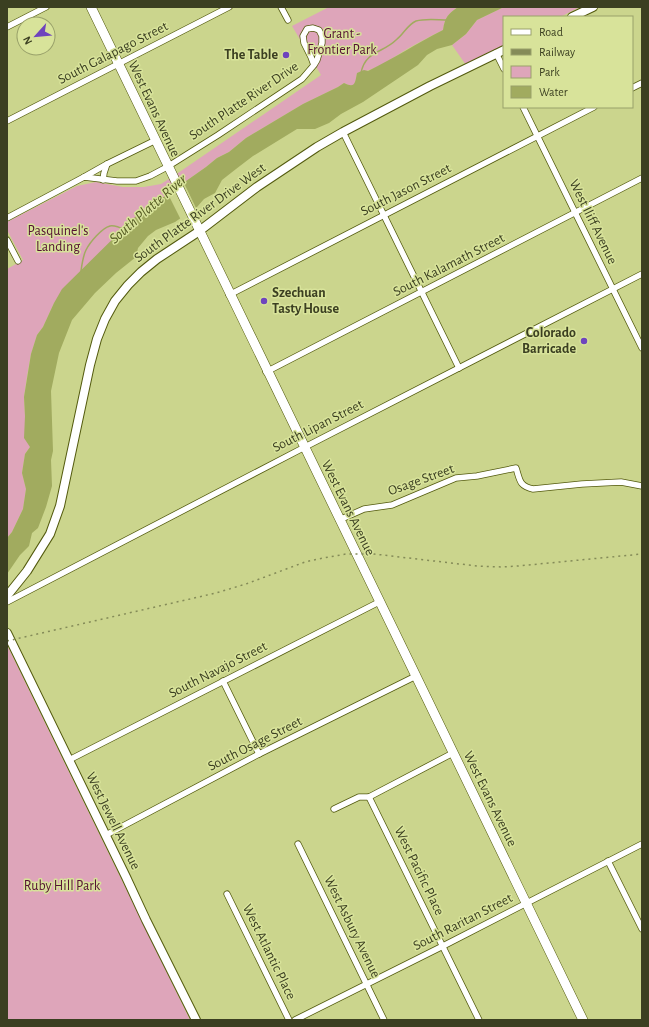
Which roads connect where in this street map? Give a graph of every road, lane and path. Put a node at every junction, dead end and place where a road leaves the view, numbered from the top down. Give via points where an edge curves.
1 (46, 7) edge
2 (91, 7) edge
3 (229, 7) edge
4 (281, 7) edge
5 (593, 7) edge
6 (574, 16) edge
7 (288, 20) dead end
8 (7, 27) edge
9 (500, 52) edge
10 (118, 64) junction
11 (314, 65) junction
12 (503, 65) edge
13 (642, 83) edge
14 (633, 88) edge
15 (523, 108) edge
16 (592, 108) edge
17 (7, 121) edge
18 (343, 132) junction
19 (537, 136) junction
20 (154, 141) junction
21 (107, 164) junction
22 (166, 167) junction
23 (84, 177) junction
24 (642, 178) edge
25 (103, 180) junction
26 (575, 213) junction
27 (384, 215) junction
28 (7, 218) edge
29 (196, 228) junction
30 (7, 240) edge
31 (18, 260) dead end
32 (642, 274) edge
33 (613, 289) junction
34 (422, 292) junction
35 (228, 295) junction
36 (642, 348) edge
37 (459, 368) junction
38 (266, 372) junction
39 (303, 448) junction
40 (642, 486) edge
41 (339, 520) junction
42 (7, 596) edge
43 (7, 602) edge
44 (379, 602) junction
45 (7, 633) edge
46 (416, 676) junction
47 (223, 681) junction
48 (453, 753) junction
49 (259, 754) junction
50 (69, 760) junction
51 (369, 797) junction
52 (334, 809) dead end
53 (106, 835) junction
54 (298, 844) dead end
55 (642, 844) edge
56 (608, 861) junction
57 (227, 894) dead end
58 (525, 903) junction
59 (642, 929) edge
60 (443, 946) junction
61 (366, 984) junction
62 (196, 1020) edge
63 (289, 1020) edge
64 (295, 1020) edge
65 (384, 1020) edge
66 (480, 1020) edge
67 (583, 1020) edge

1 - 8 street
2 - 10 main road, West Evans Avenue
3 - 10 street, South Galapago Street
4 - 7 street
5 - 6 street
9 - 12 street
9 - 18 street, South Platte River Drive West
10 - 17 street, South Galapago Street
10 - 20 main road, West Evans Avenue
11 - 11 street, South Platte River Drive via 322,36 319,30 313,28 307,29 303,36
11 - 22 street, South Platte River Drive via 302,79
13 - 14 street
15 - 19 street, West Iliff Avenue
16 - 19 street, South Jason Street
18 - 27 street
18 - 29 street, South Platte River Drive West
19 - 26 street, West Iliff Avenue
19 - 27 street, South Jason Street
20 - 21 street
20 - 22 main road, West Evans Avenue
21 - 23 street
21 - 25 street
22 - 25 street, South Platte River Drive via 136,181
22 - 29 main road, West Evans Avenue
23 - 25 street, South Platte River Drive
23 - 28 street
24 - 26 street, South Kalamath Street
26 - 33 street, West Iliff Avenue
26 - 34 street, South Kalamath Street
27 - 34 street
27 - 35 street, South Jason Street
29 - 35 main road, West Evans Avenue
29 - 42 street, South Platte River Drive West via 128,285 106,319 90,365 60,506 52,529 27,571
30 - 31 street
32 - 33 street, South Lipan Street
33 - 36 street, West Iliff Avenue
33 - 37 street, South Lipan Street
34 - 37 street
34 - 38 street, South Kalamath Street
35 - 38 main road, West Evans Avenue
37 - 39 street, South Lipan Street
38 - 39 main road, West Evans Avenue
39 - 41 main road, West Evans Avenue
39 - 43 street, South Lipan Street
40 - 41 street, Osage Street via 621,482 525,488 520,482 516,468 456,478 392,505 364,509
41 - 44 main road, West Evans Avenue
44 - 46 main road, West Evans Avenue
44 - 47 street, South Navajo Street
45 - 50 street, West Jewell Avenue
46 - 48 main road, West Evans Avenue
46 - 49 street, South Osage Street
47 - 49 street
47 - 50 street, South Navajo Street
48 - 51 street
48 - 58 main road, West Evans Avenue
49 - 53 street, South Osage Street
50 - 53 street, West Jewell Avenue
51 - 52 street via 359,797
51 - 60 street, West Pacific Place
53 - 62 street, West Jewell Avenue
54 - 61 street, West Asbury Avenue
55 - 56 street, South Raritan Street
56 - 58 street, South Raritan Street
56 - 59 street
57 - 63 street, West Atlantic Place
58 - 60 street, South Raritan Street
58 - 67 main road, West Evans Avenue
60 - 61 street, South Raritan Street
60 - 66 street, West Pacific Place
61 - 64 street, South Raritan Street
61 - 65 street, West Asbury Avenue

